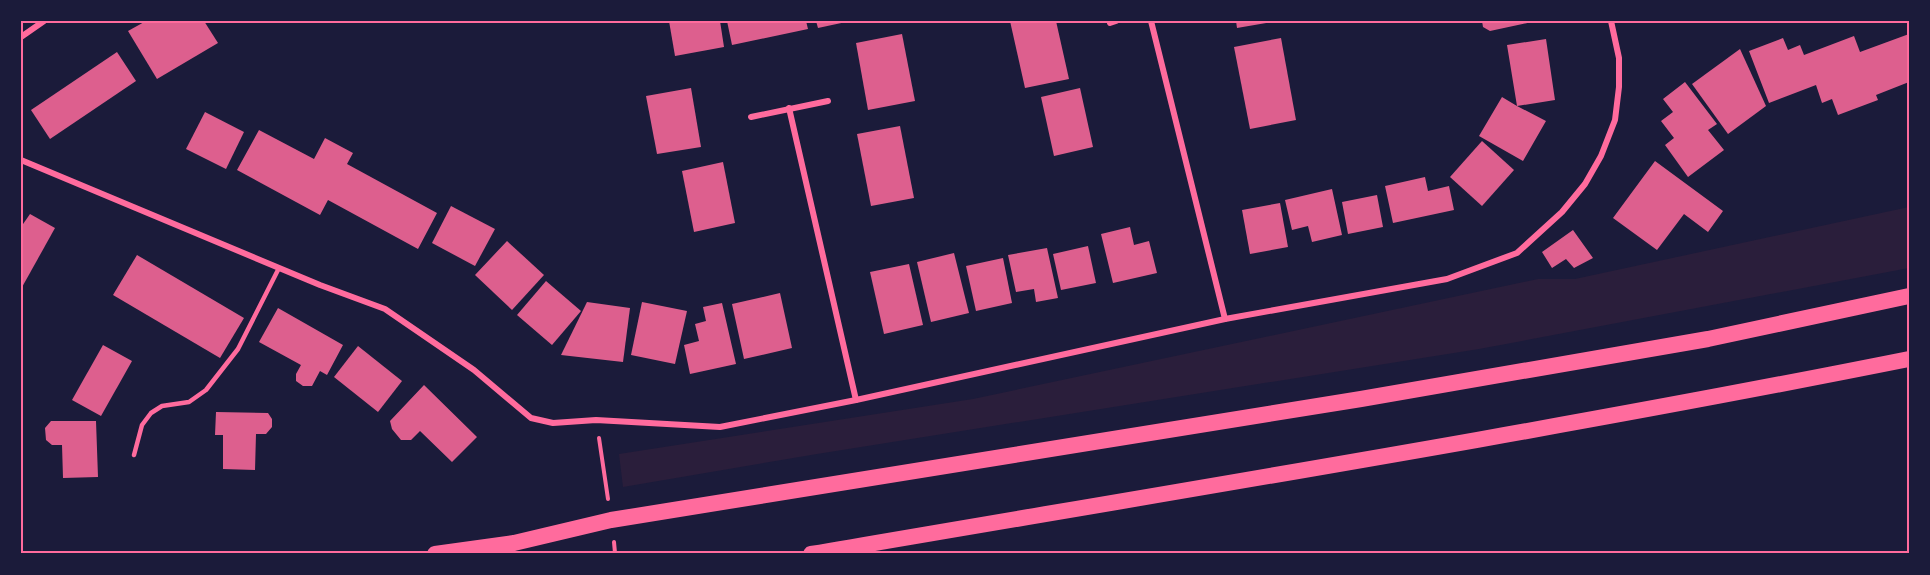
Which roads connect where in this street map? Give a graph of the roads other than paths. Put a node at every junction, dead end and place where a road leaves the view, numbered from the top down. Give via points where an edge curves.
1 (44, 21) edge
2 (1151, 21) edge
3 (1611, 21) edge
4 (21, 37) edge
5 (828, 101) dead end
6 (789, 108) junction
7 (751, 117) dead end
8 (21, 160) edge
9 (279, 268) junction
10 (1909, 296) edge
11 (1225, 319) junction
12 (1909, 359) edge
13 (856, 400) junction
14 (134, 455) dead end
15 (435, 554) edge
16 (811, 554) edge

1 - 4 street
2 - 11 street
3 - 11 street via 1618,58 1616,120 1585,184 1562,212 1516,253 1448,279
5 - 6 street
6 - 7 street
6 - 13 street
8 - 9 street
9 - 13 street via 385,309 474,370 531,418 553,423 596,420 720,427
9 - 14 lane via 238,349 206,390 189,402 162,406 151,413 142,425
10 - 15 highway via 1708,339 611,520 514,543
11 - 13 street
12 - 16 highway via 1406,453

